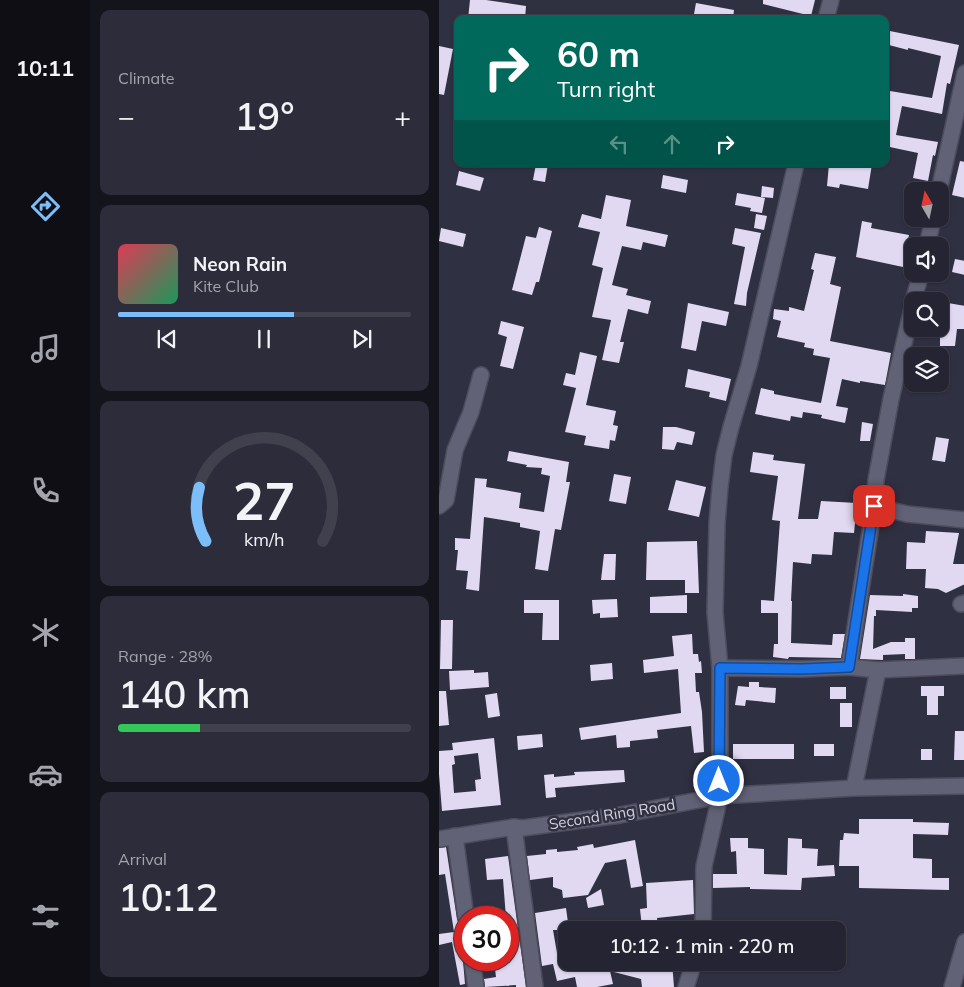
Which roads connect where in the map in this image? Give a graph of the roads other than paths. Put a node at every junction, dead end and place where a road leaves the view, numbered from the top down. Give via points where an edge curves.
1 (831, 0) edge
2 (827, 15) edge
3 (964, 73) edge
4 (795, 167) edge
5 (941, 182) edge
6 (905, 337) edge
7 (481, 375) dead end
8 (439, 506) edge
9 (874, 506) junction
10 (964, 520) edge
11 (964, 666) edge
12 (849, 667) junction
13 (720, 668) junction
14 (878, 670) junction
15 (964, 786) edge
16 (854, 788) junction
17 (720, 796) junction
18 (515, 827) junction
19 (455, 836) junction
20 (439, 838) edge
21 (464, 906) edge
22 (703, 921) edge
23 (964, 942) edge
24 (474, 971) edge
25 (691, 971) edge
26 (476, 987) edge
27 (535, 987) edge
28 (686, 987) edge
29 (952, 987) edge

1 - 2 street
3 - 5 street
4 - 13 street via 749,366 724,455 717,523 715,603
6 - 9 street via 876,480
7 - 8 street via 471,412 455,450 446,500
9 - 10 street via 907,514
9 - 12 street
11 - 14 street
12 - 13 street
12 - 14 street
13 - 17 street
14 - 16 street
15 - 16 street, Second Ring Road
16 - 17 street, Second Ring Road
17 - 18 street, Second Ring Road via 620,815
17 - 22 street via 704,866
18 - 19 street, Second Ring Road
18 - 27 street
19 - 20 street, Second Ring Road
19 - 21 street
23 - 29 street
24 - 26 street
25 - 28 street

